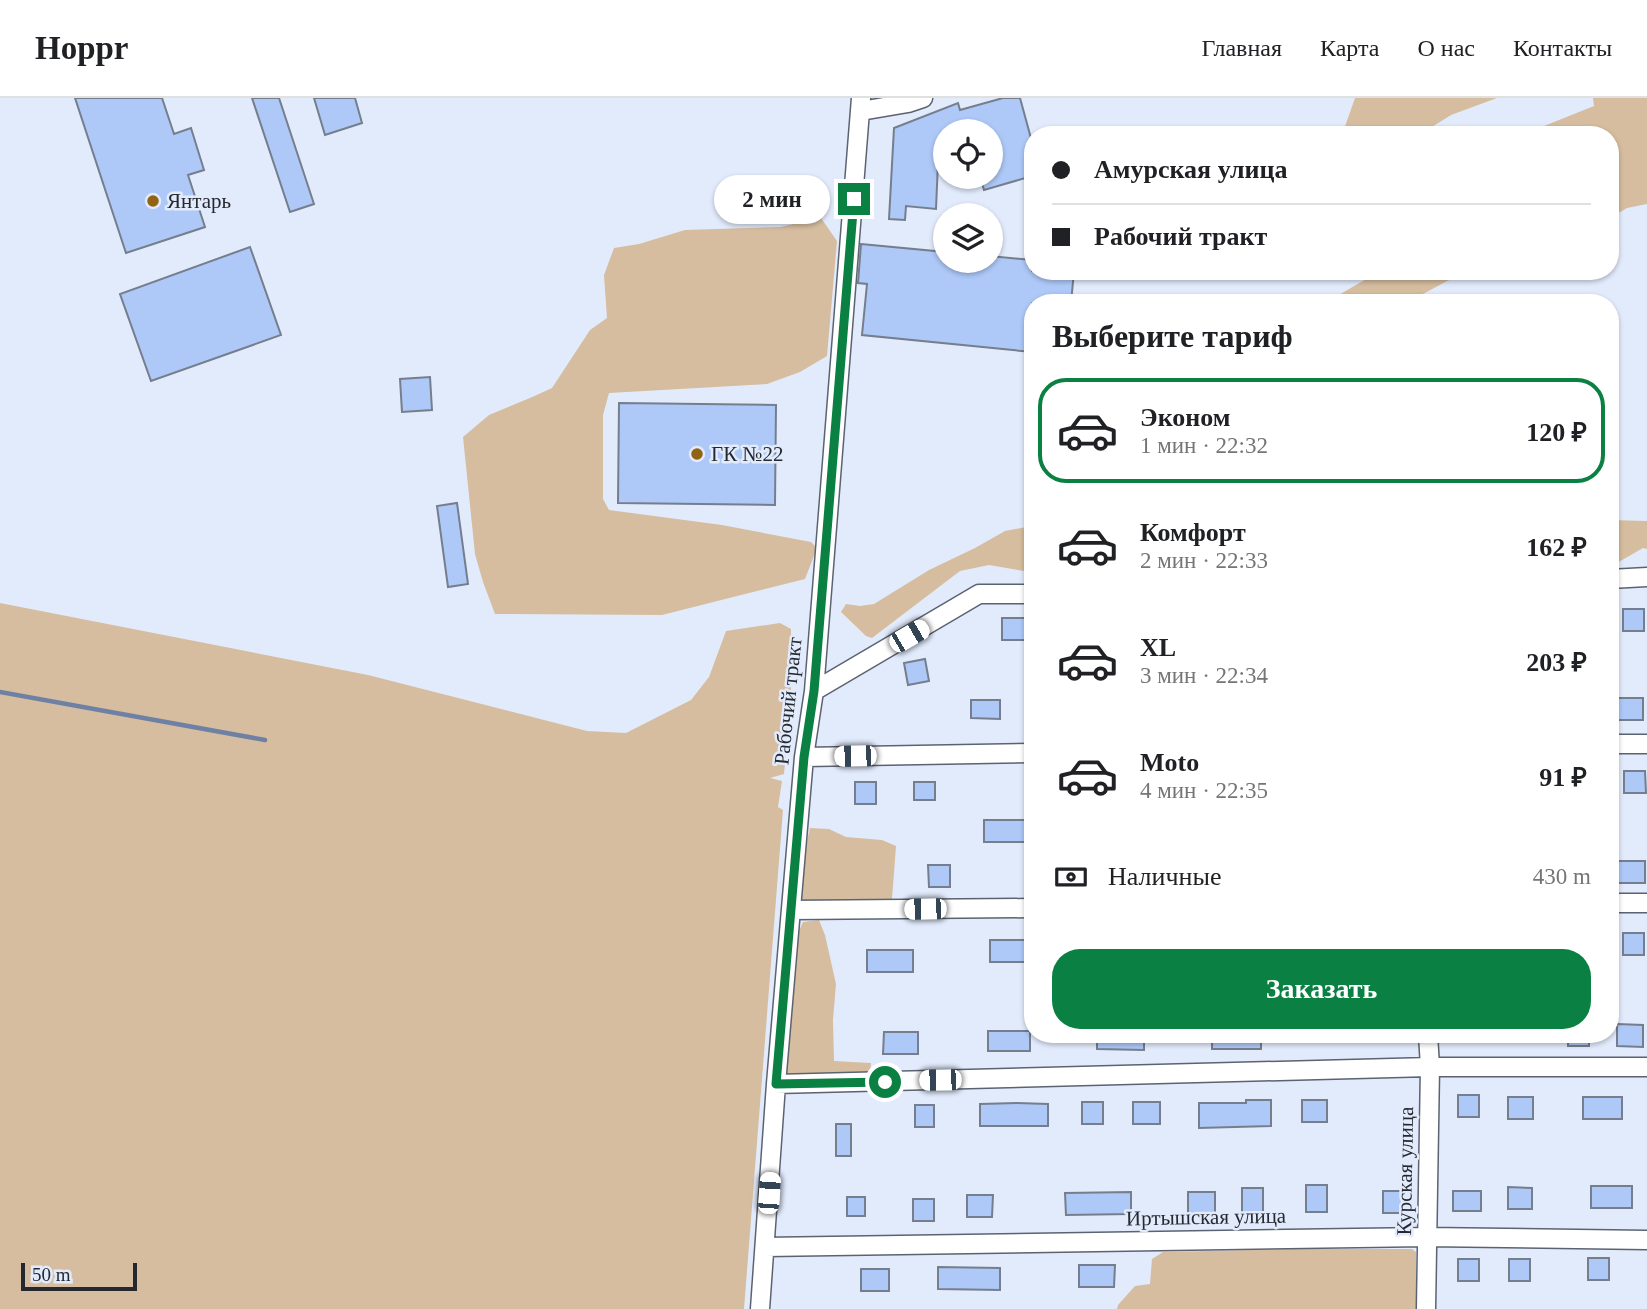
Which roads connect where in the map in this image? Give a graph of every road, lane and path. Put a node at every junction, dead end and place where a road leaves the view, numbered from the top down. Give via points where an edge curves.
1 (923, 98) edge
2 (861, 104) edge
3 (1647, 577) edge
4 (1619, 579) edge
5 (1024, 594) edge
6 (814, 691) junction
7 (1619, 744) edge
8 (1647, 744) edge
9 (1024, 753) edge
10 (804, 757) junction
11 (1619, 903) edge
12 (1647, 903) edge
13 (1024, 908) edge
14 (791, 910) junction
15 (1429, 1043) edge
16 (1647, 1066) edge
17 (1430, 1067) junction
18 (776, 1084) junction
19 (1426, 1237) junction
20 (1647, 1240) edge
21 (765, 1248) junction
22 (760, 1309) edge
23 (1426, 1309) edge

1 - 2 street via 908,103
2 - 6 street, Рабочий тракт
3 - 4 street
5 - 6 street via 979,594
6 - 10 street, Рабочий тракт
7 - 8 street
9 - 10 street
10 - 14 street, Рабочий тракт
11 - 12 street
13 - 14 street
14 - 18 street, Рабочий тракт
15 - 17 street, Курская улица
16 - 17 street
17 - 18 street
17 - 19 street, Курская улица
18 - 21 street, Рабочий тракт
19 - 20 street, Иртышская улица
19 - 21 street, Иртышская улица
19 - 23 street, Курская улица
21 - 22 street, Рабочий тракт

